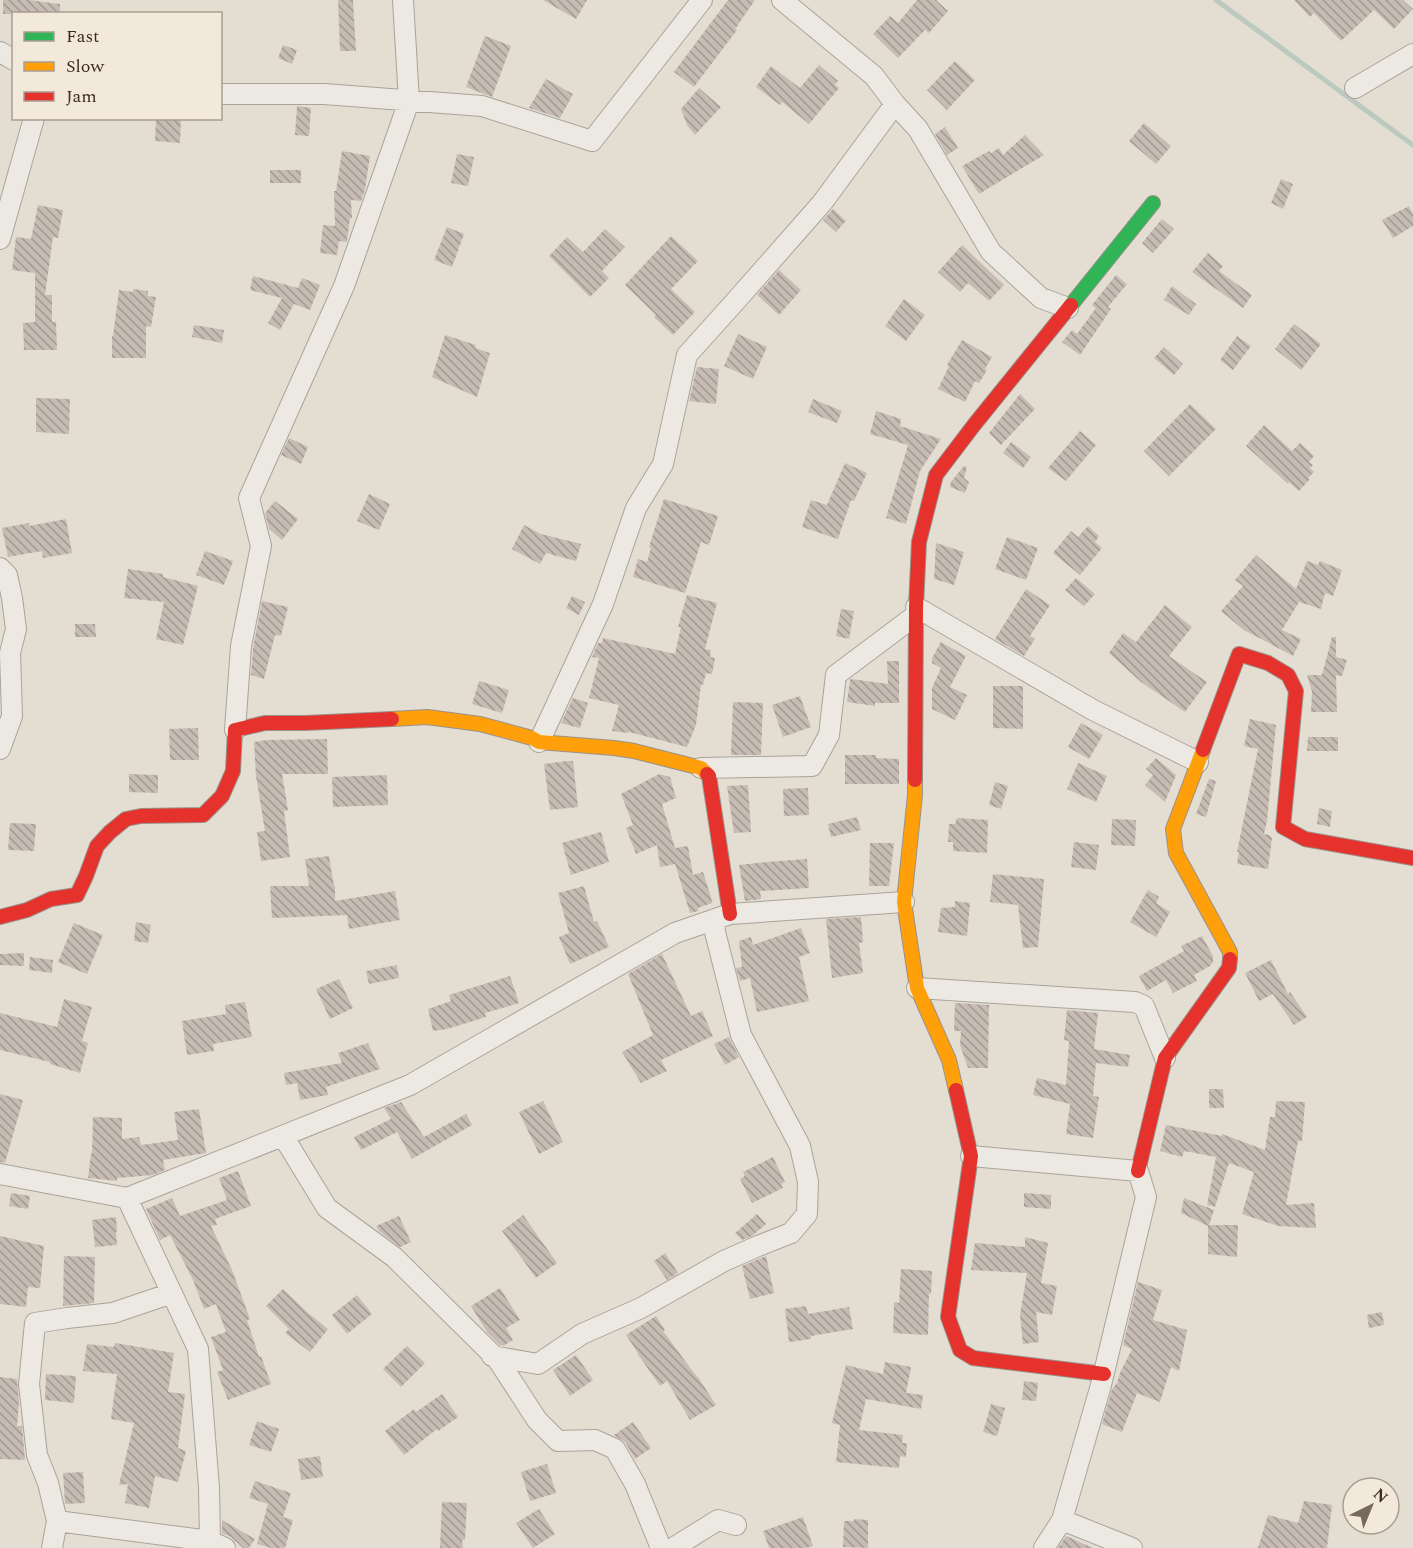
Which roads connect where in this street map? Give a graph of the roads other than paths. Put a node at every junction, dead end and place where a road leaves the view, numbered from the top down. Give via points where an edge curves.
1 (403, 0) edge
2 (702, 0) edge
3 (782, 0) edge
4 (1413, 54) edge
5 (1355, 88) dead end
6 (222, 94) edge
7 (409, 100) junction
8 (895, 104) junction
9 (33, 120) edge
10 (1153, 203) dead end
11 (0, 239) edge
12 (1068, 308) junction
13 (0, 568) edge
14 (916, 611) junction
15 (235, 730) junction
16 (539, 742) junction
17 (0, 749) edge
18 (1198, 762) junction
19 (700, 768) junction
20 (1413, 858) edge
21 (904, 902) junction
22 (0, 917) edge
23 (722, 917) junction
24 (917, 988) junction
25 (1165, 1058) junction
26 (283, 1136) junction
27 (971, 1156) junction
28 (1138, 1171) junction
29 (0, 1174) edge
30 (127, 1198) junction
31 (172, 1293) junction
32 (492, 1356) junction
33 (1104, 1374) junction
34 (1062, 1520) junction
35 (57, 1521) junction
36 (736, 1525) dead end
37 (218, 1545) edge
38 (51, 1548) edge
39 (661, 1548) edge
40 (673, 1548) edge
41 (1044, 1548) edge
42 (1132, 1548) edge

1 - 7 street
2 - 7 street via 592,141 482,106
3 - 8 street via 874,76
4 - 5 street
6 - 7 street via 324,94
7 - 15 street via 344,286 249,498 261,546 241,646
8 - 12 street via 918,129 991,252 1041,298
8 - 16 street via 822,203 687,355 663,464 636,508 603,604
9 - 11 street
10 - 12 street
12 - 14 street via 936,475 919,542
13 - 17 street via 7,575 16,629 10,653 12,716
14 - 18 street via 1093,710
14 - 19 street via 836,675 829,735 812,766
14 - 21 street via 915,795
15 - 16 street via 265,723 427,717 480,724
15 - 22 street via 233,771 222,796 203,815 126,819 97,846 76,895 51,899
16 - 19 street via 634,751
18 - 20 street via 1239,654 1268,663 1288,675 1296,691 1283,827 1305,839
18 - 25 street via 1173,829 1176,853 1230,952 1229,968
19 - 23 street via 709,776
21 - 23 street
21 - 24 street
23 - 26 street via 675,933 410,1086
23 - 32 street via 715,932 741,1035 800,1146 808,1182 807,1214 791,1233 724,1261 641,1308 582,1334 538,1364
24 - 25 street via 1136,1002 1144,1006
24 - 27 street via 949,1060
25 - 28 street
26 - 30 street
26 - 32 street via 327,1208 394,1257
27 - 28 street
27 - 33 street via 948,1317 960,1350 973,1358
28 - 33 street via 1146,1197
29 - 30 street
30 - 31 street
31 - 35 street via 113,1313 35,1323 29,1384 37,1455
31 - 37 street via 198,1348 209,1488
32 - 39 street via 537,1420 558,1441 595,1440 615,1449 635,1484
33 - 34 street
34 - 41 street
34 - 42 street
35 - 37 street
35 - 38 street
36 - 40 street via 718,1520

